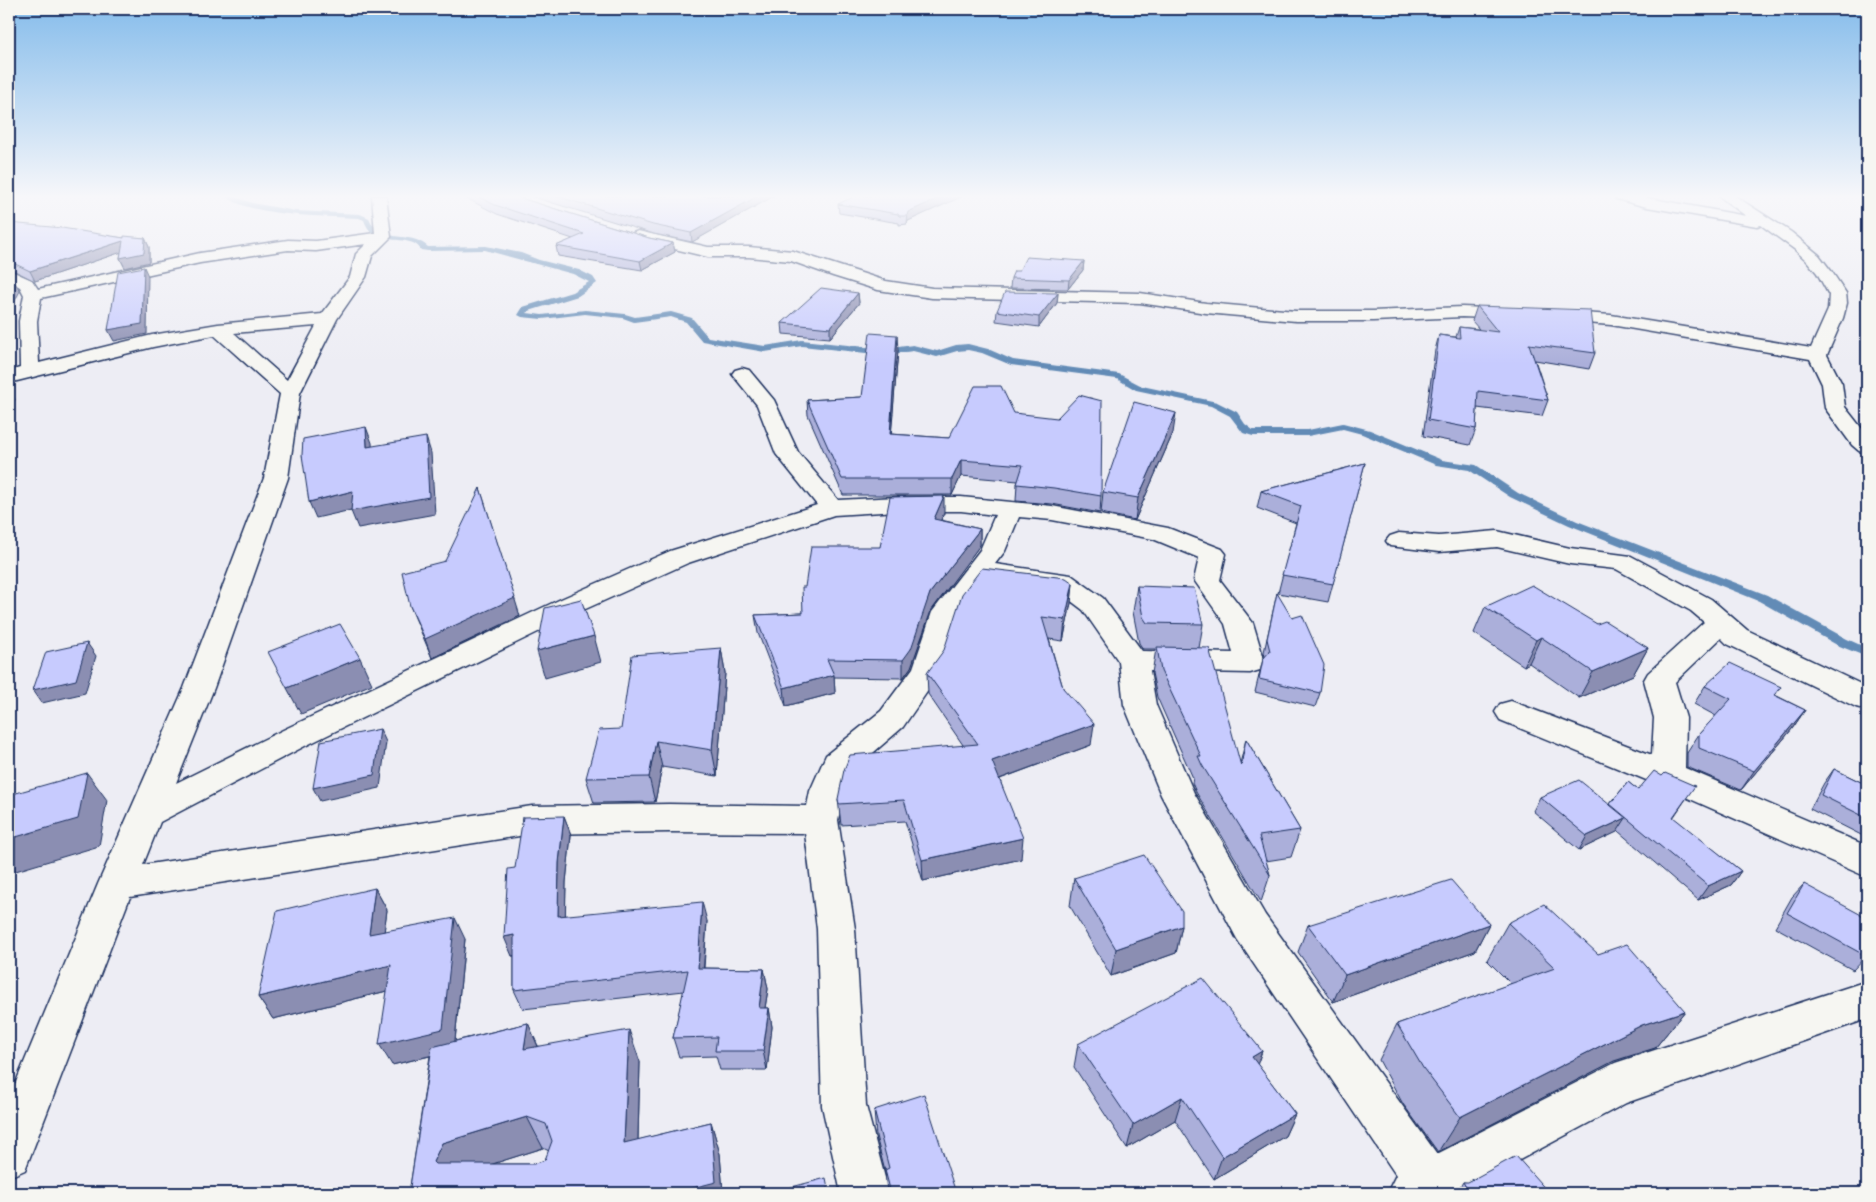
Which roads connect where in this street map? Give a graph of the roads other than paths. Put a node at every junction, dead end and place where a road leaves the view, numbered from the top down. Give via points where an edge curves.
1 (240, 252) edge
2 (366, 252) edge
3 (750, 252) edge
4 (1806, 252) edge
5 (9, 275) edge
6 (33, 295) junction
7 (328, 319) junction
8 (218, 329) junction
9 (1817, 355) junction
10 (30, 371) junction
11 (742, 374) dead end
12 (9, 377) edge
13 (290, 393) junction
14 (1867, 446) edge
15 (832, 508) junction
16 (1010, 509) junction
17 (1399, 541) dead end
18 (978, 570) junction
19 (1721, 622) junction
20 (1134, 661) junction
21 (1867, 699) edge
22 (1511, 712) dead end
23 (1668, 775) junction
24 (147, 814) junction
25 (821, 820) junction
26 (1867, 862) edge
27 (117, 884) junction
28 (1867, 1000) edge
29 (9, 1154) edge
30 (1421, 1189) edge
31 (865, 1193) edge

1 - 6 street
2 - 7 street via 358,277
3 - 9 street via 793,256 884,286 932,293 1140,298 1296,316 1462,312 1531,314 1610,320
4 - 9 street via 1829,278 1838,298 1833,322
5 - 6 street via 26,284
6 - 10 street via 28,322
7 - 8 street
7 - 13 street
8 - 10 street
8 - 13 street
9 - 14 street via 1832,384 1835,408
10 - 12 street
11 - 15 street via 767,404 787,454
13 - 24 street via 276,478 199,688
15 - 16 street via 952,504
15 - 24 street via 679,557 580,601 294,738
16 - 18 street via 992,551
16 - 20 street via 1159,532 1213,554 1207,580 1239,623 1250,663
17 - 19 street via 1440,544 1497,539 1570,556 1622,562 1701,605
18 - 20 street via 1062,581 1093,604
18 - 25 street via 946,612 927,670 892,718 838,764 826,791
19 - 21 street via 1738,637
19 - 23 street via 1659,680 1670,718
20 - 30 street via 1140,705 1178,795 1251,927
22 - 23 street
23 - 26 street
24 - 27 street
25 - 27 street via 532,820
25 - 31 street via 836,929 844,1106
27 - 29 street
28 - 30 street via 1615,1085

